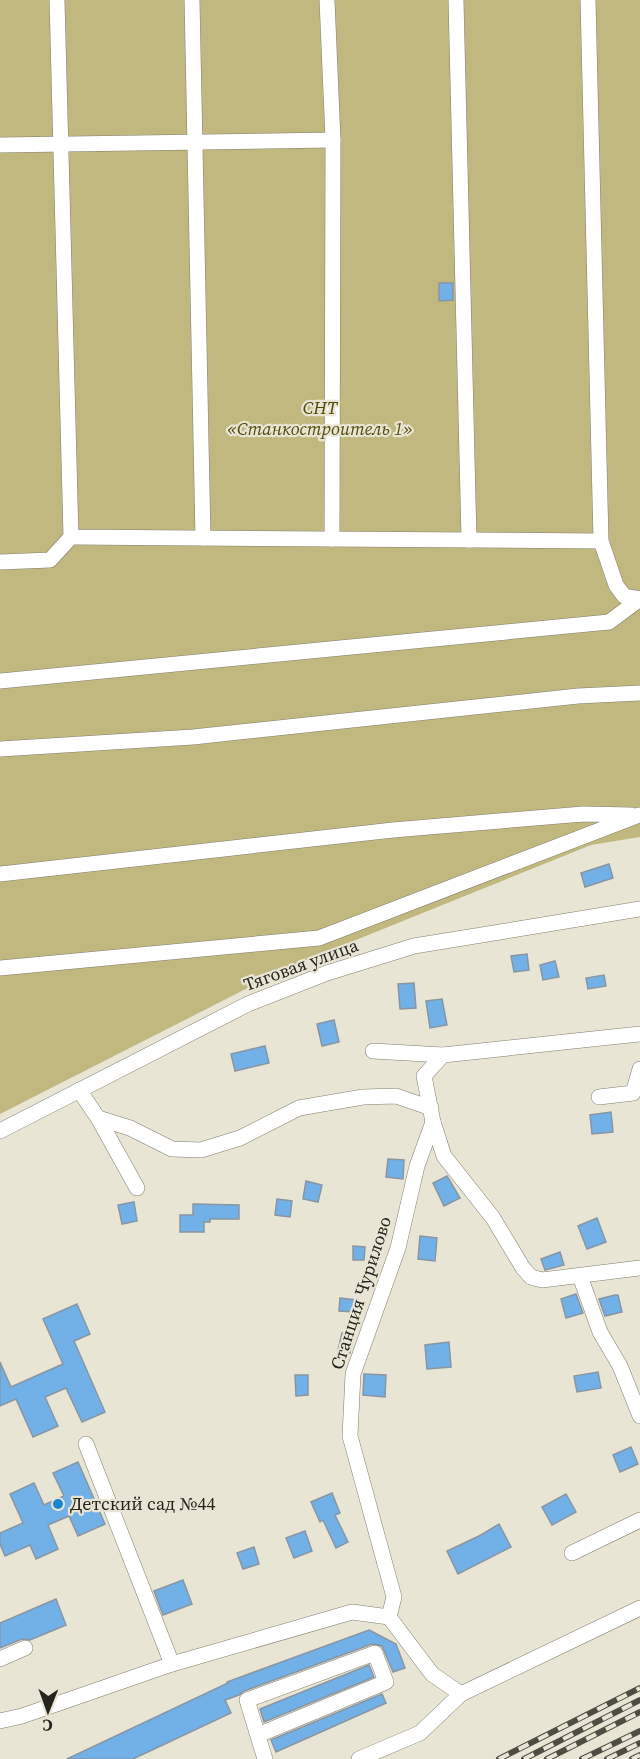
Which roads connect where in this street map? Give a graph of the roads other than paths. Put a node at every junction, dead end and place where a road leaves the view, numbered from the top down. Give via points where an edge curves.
1 (57, 0) edge
2 (192, 0) edge
3 (327, 0) edge
4 (456, 0) edge
5 (588, 0) edge
6 (333, 140) junction
7 (195, 142) junction
8 (0, 145) edge
9 (61, 145) junction
10 (71, 537) junction
11 (203, 538) junction
12 (332, 539) junction
13 (469, 540) junction
14 (601, 541) junction
15 (0, 562) edge
16 (640, 599) edge
17 (0, 681) edge
18 (640, 693) edge
19 (0, 749) edge
20 (640, 815) edge
21 (0, 874) edge
22 (640, 909) edge
23 (0, 968) edge
24 (640, 1034) edge
25 (373, 1051) dead end
26 (443, 1055) junction
27 (640, 1069) edge
28 (79, 1090) junction
29 (599, 1096) dead end
30 (432, 1115) junction
31 (98, 1118) junction
32 (0, 1131) edge
33 (137, 1188) dead end
34 (640, 1268) edge
35 (580, 1276) junction
36 (640, 1416) edge
37 (86, 1444) dead end
38 (640, 1520) edge
39 (572, 1554) dead end
40 (640, 1608) edge
41 (389, 1617) junction
42 (25, 1648) dead end
43 (0, 1659) edge
44 (172, 1665) junction
45 (461, 1694) junction
46 (0, 1721) edge
47 (258, 1735) junction
48 (265, 1759) edge
49 (359, 1759) edge

1 - 9 street
2 - 7 street
3 - 6 street
4 - 13 street
5 - 14 street
6 - 7 street
6 - 12 street
7 - 9 street
7 - 11 street
8 - 9 street
9 - 10 street
10 - 11 street
10 - 15 street via 50,560
11 - 12 street
12 - 13 street
13 - 14 street
14 - 16 street via 616,585 624,596
16 - 17 street via 609,622
18 - 19 street via 578,696 193,737
20 - 21 street via 583,814 393,830
20 - 23 street via 319,938
22 - 28 street, Тяговая улица via 414,946 327,973 248,1004
24 - 26 street
25 - 26 street
26 - 30 street via 424,1076
27 - 29 street via 633,1093
28 - 31 street
28 - 32 street, Тяговая улица
30 - 31 street via 396,1096 363,1097 300,1108 240,1138 201,1150 172,1149 130,1128
30 - 35 street via 444,1156 493,1218 531,1277 542,1280
30 - 41 street, Станция Чурилово via 398,1248 352,1374 350,1436 394,1597
31 - 33 street
34 - 35 street
35 - 36 street via 600,1332 620,1366
37 - 44 street
38 - 39 street
40 - 45 street
41 - 44 street via 352,1612
41 - 45 street via 432,1674
42 - 43 street
44 - 46 street
45 - 49 street via 420,1733
47 - 47 street via 248,1700 375,1653 386,1682
47 - 48 street

